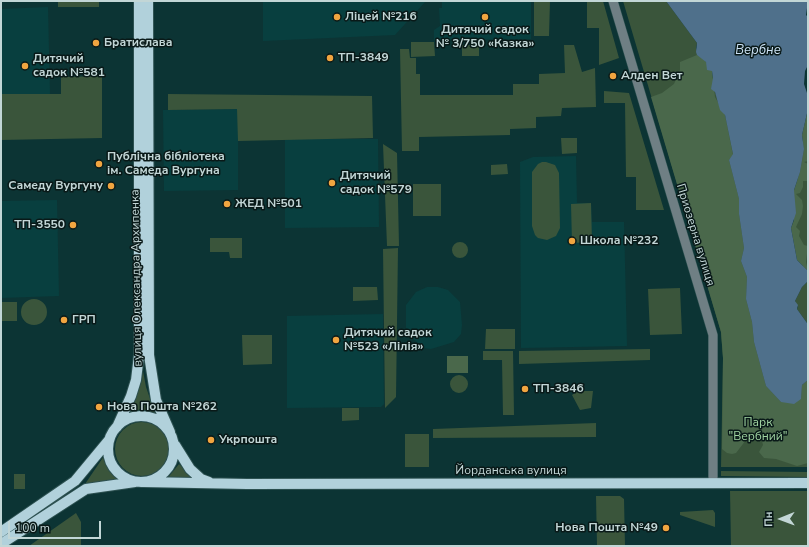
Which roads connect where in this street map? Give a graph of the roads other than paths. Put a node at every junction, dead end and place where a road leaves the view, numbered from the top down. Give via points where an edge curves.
1 (139, 1) edge
2 (148, 1) edge
3 (613, 1) edge
4 (117, 427) junction
5 (170, 432) junction
6 (111, 436) junction
7 (174, 443) junction
8 (140, 482) junction
9 (713, 483) junction
10 (808, 483) edge
11 (214, 484) junction
12 (1, 532) edge
13 (1, 544) edge

1 - 4 main road, вулиця Олександра Архипенка via 139,355 132,396
2 - 5 main road, вулиця Олександра Архипенка via 149,355 156,400
3 - 9 street, Приозерна вулиця via 713,335
4 - 5 main road via 130,418 145,416 159,421
4 - 6 main road
5 - 7 main road
6 - 8 main road via 108,449 111,462 124,477
6 - 12 main road via 88,468 75,481
7 - 8 main road via 174,454 167,470 154,480
7 - 11 main road, Йорданська вулиця via 190,470 201,479
8 - 11 main road, Йорданська вулиця
8 - 13 main road, Йорданська вулиця via 86,489
9 - 10 main road, Йорданська вулиця
9 - 11 main road, Йорданська вулиця

